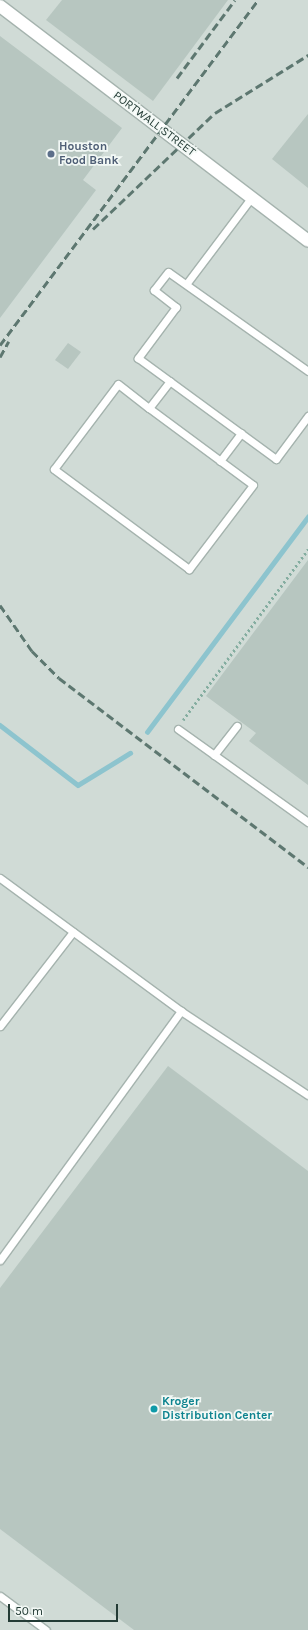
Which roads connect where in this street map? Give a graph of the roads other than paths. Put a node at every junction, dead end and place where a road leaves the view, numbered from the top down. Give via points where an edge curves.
1 (0, 6) edge
2 (251, 198) junction
3 (308, 241) edge
4 (187, 283) junction
5 (308, 371) edge
6 (170, 381) junction
7 (149, 408) junction
8 (308, 416) edge
9 (241, 433) junction
10 (220, 461) junction
11 (236, 726) dead end
12 (178, 729) road end
13 (214, 755) junction
14 (308, 822) edge
15 (0, 878) edge
16 (73, 932) junction
17 (181, 1011) junction
18 (0, 1026) edge
19 (308, 1095) edge
20 (0, 1260) edge
21 (0, 1596) edge
22 (46, 1630) edge

1 - 2 street, PORTWALL STREET
2 - 3 street, PORTWALL STREET
2 - 4 lane
4 - 5 lane
4 - 6 lane via 168,272 154,290 176,307 138,358
6 - 7 lane
6 - 9 lane
7 - 10 lane
7 - 10 lane via 118,384 54,469 189,568 252,485
8 - 9 lane via 276,459
9 - 10 lane
11 - 13 lane
12 - 13 lane
13 - 14 lane
15 - 16 lane
16 - 17 lane
16 - 18 lane
17 - 19 lane
17 - 20 lane
21 - 22 lane

